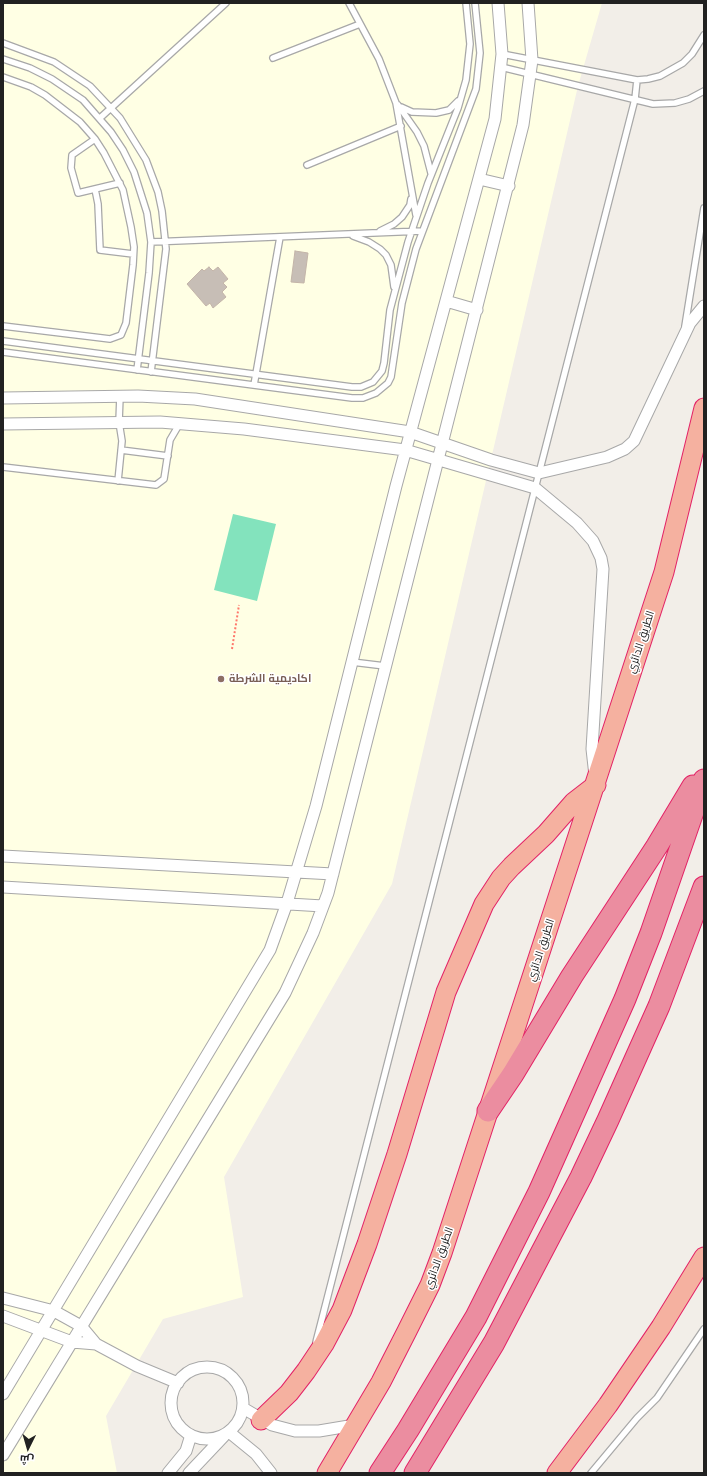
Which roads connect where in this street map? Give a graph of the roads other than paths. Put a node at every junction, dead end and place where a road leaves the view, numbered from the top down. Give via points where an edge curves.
1 (226, 3) edge
2 (348, 3) edge
3 (466, 3) edge
4 (475, 3) edge
5 (498, 3) edge
6 (528, 3) edge
7 (360, 24) junction
8 (704, 35) edge
9 (3, 43) edge
10 (502, 54) junction
11 (273, 58) dead end
12 (3, 59) edge
13 (532, 60) junction
14 (501, 68) junction
15 (531, 75) junction
16 (3, 77) edge
17 (637, 80) junction
18 (704, 91) edge
19 (462, 96) junction
20 (635, 99) junction
21 (396, 103) junction
22 (111, 108) junction
23 (100, 118) junction
24 (401, 126) junction
25 (95, 139) junction
26 (307, 165) dead end
27 (431, 173) junction
28 (479, 178) junction
29 (120, 183) junction
30 (509, 186) junction
31 (95, 189) junction
32 (412, 193) junction
33 (704, 208) edge
34 (416, 218) junction
35 (422, 231) junction
36 (411, 232) junction
37 (374, 233) junction
38 (348, 234) junction
39 (280, 237) junction
40 (166, 241) junction
41 (150, 242) junction
42 (134, 254) junction
43 (394, 291) junction
44 (446, 301) junction
45 (704, 306) edge
46 (477, 310) junction
47 (3, 326) edge
48 (683, 338) junction
49 (3, 341) edge
50 (3, 352) edge
51 (138, 360) junction
52 (152, 362) junction
53 (137, 370) junction
54 (150, 372) junction
55 (256, 375) junction
56 (254, 385) junction
57 (120, 396) junction
58 (3, 398) edge
59 (704, 408) edge
60 (119, 422) junction
61 (180, 423) junction
62 (3, 424) edge
63 (410, 432) junction
64 (442, 443) junction
65 (121, 450) junction
66 (405, 450) junction
67 (168, 456) junction
68 (437, 460) junction
69 (3, 467) edge
70 (539, 473) junction
71 (118, 481) junction
72 (535, 488) junction
73 (352, 662) junction
74 (385, 666) junction
75 (704, 766) edge
76 (704, 780) edge
77 (596, 784) junction
78 (3, 856) edge
79 (297, 871) junction
80 (333, 874) junction
81 (3, 887) edge
82 (704, 887) edge
83 (287, 903) junction
84 (323, 906) junction
85 (488, 1111) junction
86 (704, 1257) edge
87 (3, 1298) edge
88 (54, 1311) junction
89 (3, 1316) edge
90 (81, 1326) junction
91 (704, 1329) edge
92 (42, 1330) junction
93 (72, 1342) junction
94 (96, 1344) junction
95 (310, 1366) junction
96 (178, 1384) junction
97 (3, 1394) edge
98 (244, 1408) junction
99 (261, 1420) junction
100 (355, 1425) junction
101 (227, 1434) junction
102 (191, 1435) junction
103 (3, 1455) edge
104 (168, 1473) edge
105 (189, 1473) edge
106 (270, 1473) edge
107 (327, 1473) edge
108 (380, 1473) edge
109 (415, 1473) edge
110 (557, 1473) edge
111 (591, 1473) edge

1 - 22 lane
2 - 7 lane
3 - 19 lane via 470,44
4 - 35 lane via 480,53 476,90
5 - 10 street
6 - 13 street
7 - 11 lane
7 - 21 lane via 379,59
8 - 17 lane via 692,54 672,70 660,76
9 - 22 lane via 58,64 90,86
10 - 13 lane
10 - 14 street
12 - 23 lane via 52,78 83,100
13 - 15 street
13 - 17 lane
14 - 15 lane
14 - 28 street via 495,119
15 - 20 lane
15 - 30 street
16 - 25 lane via 46,95 80,122
17 - 20 lane
18 - 20 lane via 675,103 653,104
19 - 21 lane via 450,110 436,113 412,112
19 - 27 lane
20 - 70 lane
21 - 24 lane
21 - 27 lane via 424,146
22 - 23 lane
22 - 40 lane via 128,129 146,160 158,192
23 - 41 lane via 123,150 134,172 147,213
24 - 26 lane
24 - 32 lane
25 - 29 lane
25 - 31 lane via 72,155 71,168 78,193
27 - 34 lane
28 - 30 street
28 - 44 street
29 - 31 lane
29 - 42 lane via 132,227
30 - 46 street
31 - 42 lane via 100,250
32 - 34 lane
32 - 37 lane via 410,205 402,217 394,224
33 - 48 lane
34 - 36 lane
35 - 36 lane
35 - 56 lane via 405,289 394,366 388,382 382,389 370,396 352,398
36 - 37 lane
36 - 43 lane
37 - 38 lane
38 - 39 lane
38 - 43 lane via 369,242 386,255 393,276
39 - 40 lane
39 - 55 lane
40 - 41 lane
40 - 52 lane
41 - 51 lane via 149,273
42 - 47 lane via 126,323 121,335 110,339
43 - 55 lane via 384,363 382,371 373,382 361,387 352,387
44 - 46 street
44 - 63 street
45 - 48 street via 690,323
46 - 64 street
48 - 70 street via 634,441 625,449 607,457
49 - 51 lane
50 - 53 lane
51 - 52 lane
51 - 53 lane
52 - 54 lane
52 - 55 lane
53 - 54 lane
54 - 56 lane
55 - 56 lane
57 - 58 street
57 - 60 lane
57 - 63 street via 195,399
59 - 77 highway, الطريق الدائري via 664,572
60 - 61 street
60 - 62 street
60 - 65 lane via 122,433
61 - 66 street
61 - 67 lane via 170,440
63 - 64 street
63 - 66 street
64 - 68 street
64 - 70 street
65 - 67 lane
65 - 71 lane
66 - 68 street
66 - 73 street
67 - 71 lane via 164,478 156,485
68 - 72 street
68 - 74 street
69 - 71 lane
70 - 72 lane
72 - 77 street via 577,523 593,541 601,558 603,569 592,759
72 - 95 lane
73 - 74 lane
73 - 79 street
74 - 80 street
75 - 85 highway
76 - 108 highway via 628,992 539,1192 476,1317
77 - 85 highway, الطريق الدائري
77 - 95 highway via 574,802 546,834 512,866 484,904 446,992 367,1244 347,1296 324,1344
78 - 79 street
79 - 80 street
79 - 83 street
80 - 84 street
81 - 83 street
82 - 109 highway via 656,1013 612,1113 554,1233 494,1343
83 - 84 street
83 - 88 street via 270,950
84 - 90 street via 313,934 285,993
85 - 100 highway, الطريق الدائري via 430,1285 381,1382
86 - 110 highway via 661,1327 608,1405
87 - 88 street
88 - 90 street
88 - 92 street
89 - 92 street
90 - 93 street
90 - 94 street
91 - 111 lane via 657,1398
92 - 93 street
92 - 97 street
93 - 94 street
93 - 103 street
94 - 96 street
95 - 99 highway
96 - 98 street via 188,1372 203,1367 220,1369 234,1378 242,1392
96 - 102 street via 172,1395 171,1407 178,1423
98 - 99 street
98 - 101 street via 236,1426
99 - 100 street via 283,1428 307,1432
100 - 107 highway, الطريق الدائري
101 - 102 street via 213,1439
101 - 105 street
101 - 106 street via 256,1454
102 - 104 street via 186,1451

